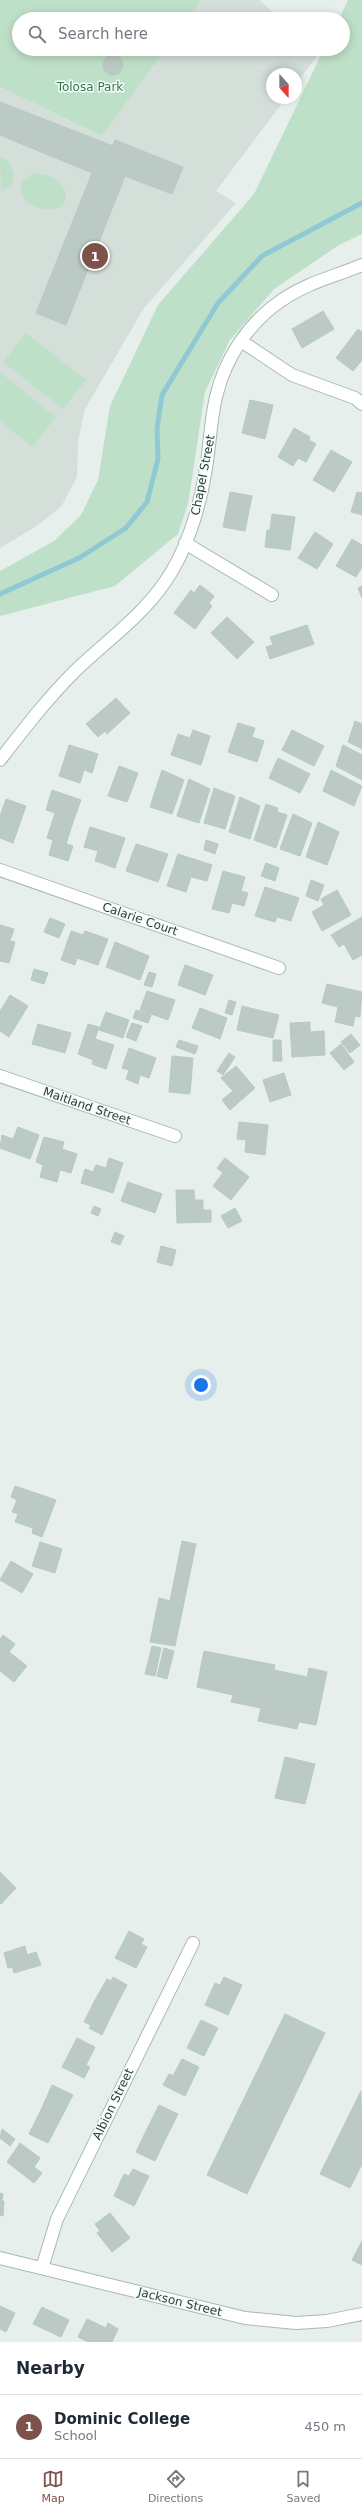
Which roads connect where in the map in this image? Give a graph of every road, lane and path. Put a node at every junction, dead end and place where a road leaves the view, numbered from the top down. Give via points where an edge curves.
1 (362, 265) edge
2 (241, 341) junction
3 (362, 404) edge
4 (185, 543) junction
5 (272, 595) dead end
6 (0, 760) edge
7 (0, 870) edge
8 (279, 968) dead end
9 (0, 1076) edge
10 (175, 1136) dead end
11 (193, 1943) dead end
12 (0, 2258) edge
13 (42, 2268) junction
14 (362, 2314) edge

1 - 2 street, Chapel Street via 305,287 283,299 264,314
2 - 3 street via 292,375 355,398
2 - 4 street, Chapel Street via 223,375 216,397 201,495
4 - 5 street
4 - 6 street, Chapel Street via 165,582 152,598 68,678 32,718
7 - 8 street, Calarie Court
9 - 10 street, Maitland Street
11 - 13 street, Albion Street via 57,2219
12 - 13 street, Jackson Street
13 - 14 street, Jackson Street via 252,2319 296,2323 327,2321

